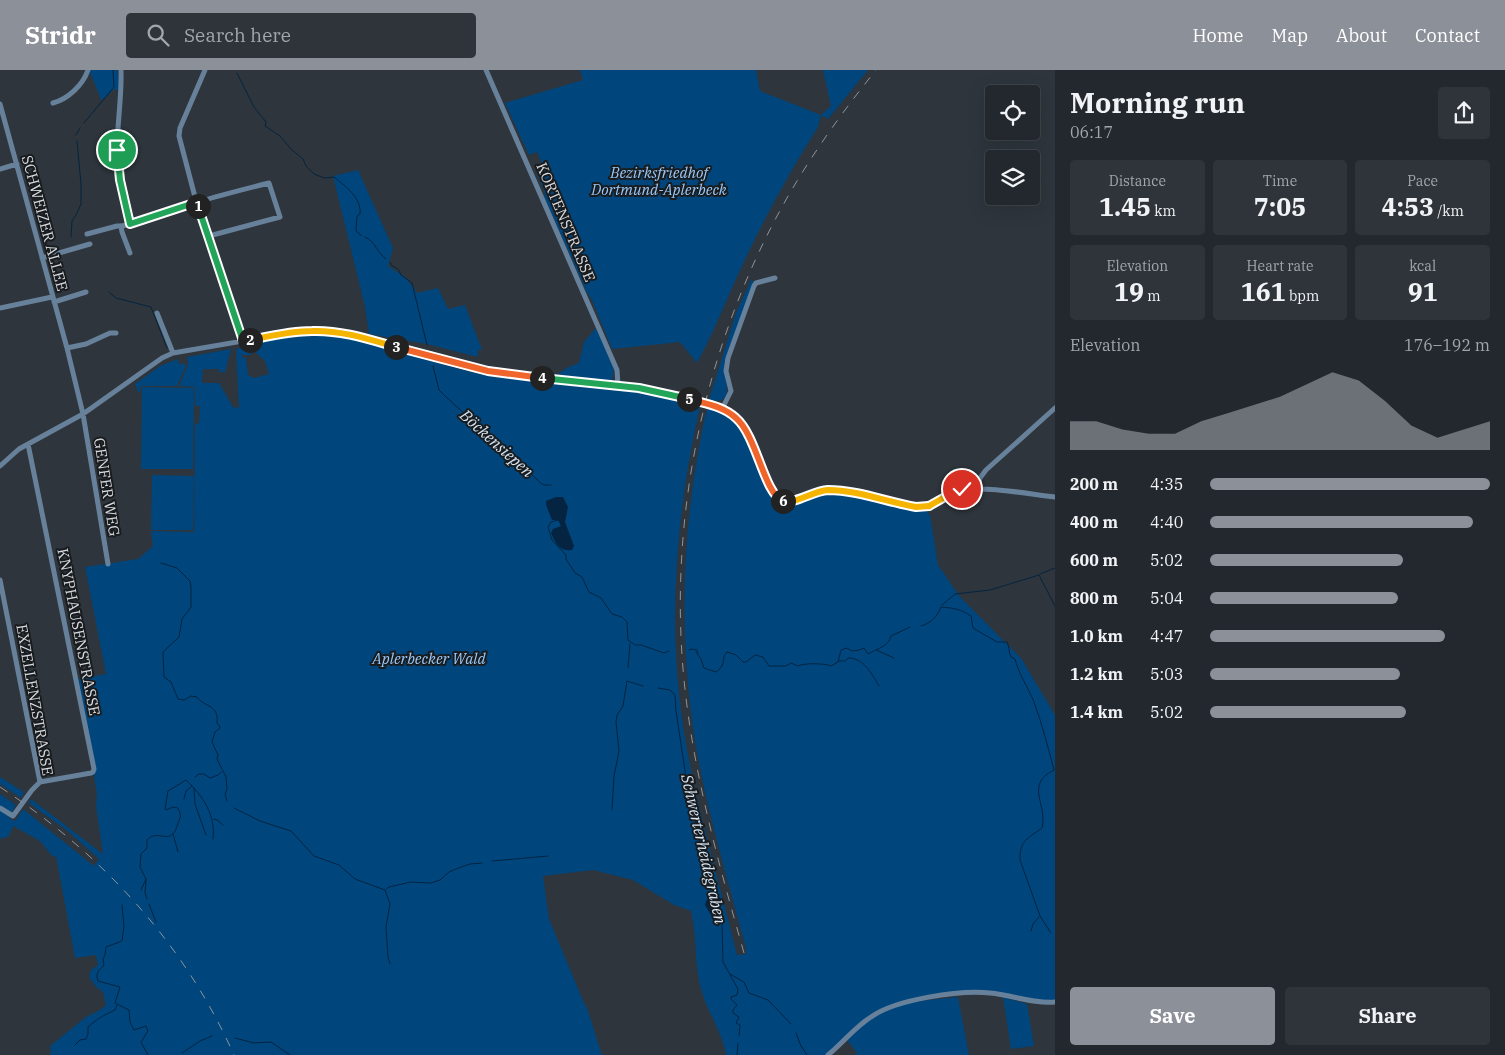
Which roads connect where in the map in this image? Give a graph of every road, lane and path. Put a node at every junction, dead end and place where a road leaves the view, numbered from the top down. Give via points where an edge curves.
1 (88, 70) edge
2 (120, 70) edge
3 (205, 70) edge
4 (486, 70) edge
5 (53, 103) dead end
6 (0, 104) edge
7 (17, 164) junction
8 (0, 169) edge
9 (197, 202) junction
10 (130, 224) junction
11 (121, 226) junction
12 (87, 234) dead end
13 (209, 236) junction
14 (90, 244) dead end
15 (130, 253) dead end
16 (42, 258) junction
17 (776, 278) dead end
18 (86, 292) dead end
19 (53, 299) junction
20 (0, 308) edge
21 (157, 312) dead end
22 (116, 333) dead end
23 (243, 341) junction
24 (67, 348) junction
25 (173, 353) junction
26 (618, 385) junction
27 (1055, 408) edge
28 (722, 409) junction
29 (83, 414) junction
30 (28, 444) junction
31 (0, 466) edge
32 (977, 490) junction
33 (1055, 497) edge
34 (108, 564) dead end
35 (0, 580) edge
36 (40, 782) junction
37 (0, 808) edge
38 (1055, 1002) edge
39 (828, 1055) edge

1 - 5 street via 68,97
2 - 10 street via 118,168
3 - 9 street via 179,136
4 - 26 street, KORTENSTRASSE via 617,370
6 - 7 street, SCHWEIZER ALLEE
7 - 8 street
7 - 16 street, SCHWEIZER ALLEE
9 - 10 street
9 - 13 street
9 - 13 street via 269,183 280,217
10 - 11 street
11 - 12 street
11 - 15 street
13 - 23 street
14 - 16 street
16 - 19 street, SCHWEIZER ALLEE
17 - 28 street via 754,286 728,358 726,371 731,391
18 - 19 street
19 - 20 street
19 - 24 street, SCHWEIZER ALLEE
21 - 25 street
22 - 24 street
23 - 25 street
23 - 26 street via 310,330 338,332 488,371
24 - 29 street, SCHWEIZER ALLEE
25 - 29 street
26 - 28 street via 654,390
27 - 32 street via 986,470
28 - 32 street via 747,430 774,494 781,501 791,502 813,493 836,490 919,508 930,506 958,490
29 - 30 street
29 - 34 street, GENFER WEG
30 - 31 street
30 - 36 street, KNYPHAUSENSTRASSE via 94,770
32 - 33 street
35 - 36 street, EXZELLENZSTRASSE
36 - 37 street, EXZELLENZSTRASSE via 13,816
38 - 39 street via 1041,1003 978,992 908,1002 871,1016

